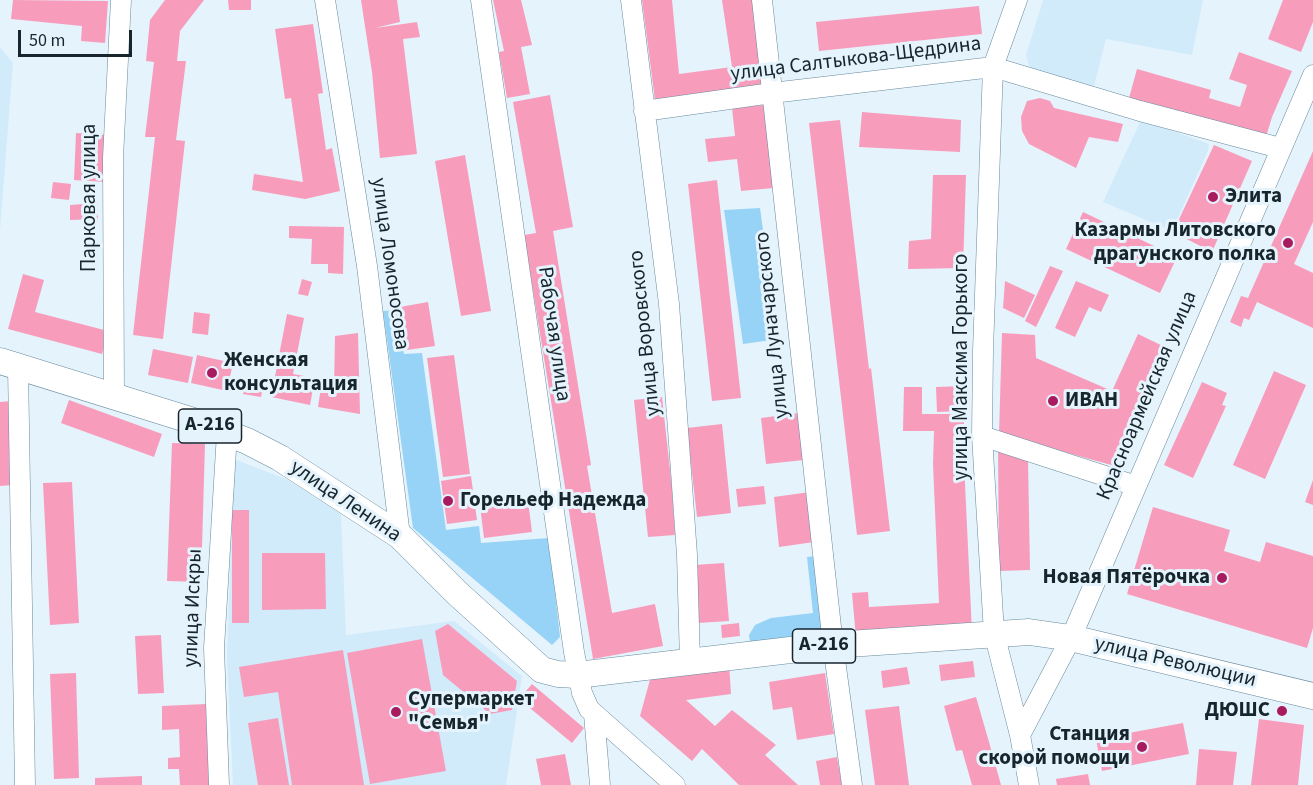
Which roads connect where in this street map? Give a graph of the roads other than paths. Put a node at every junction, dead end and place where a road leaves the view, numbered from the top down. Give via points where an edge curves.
1 (121, 0) edge
2 (325, 0) edge
3 (481, 0) edge
4 (631, 0) edge
5 (762, 0) edge
6 (1017, 0) edge
7 (993, 67) junction
8 (1313, 75) edge
9 (772, 93) junction
10 (644, 111) junction
11 (1280, 148) junction
12 (9, 364) edge
13 (114, 396) junction
14 (227, 433) junction
15 (982, 435) junction
16 (1136, 486) junction
17 (400, 536) junction
18 (994, 633) junction
19 (1071, 638) junction
20 (833, 645) junction
21 (690, 662) junction
22 (542, 670) junction
23 (578, 675) junction
24 (1313, 696) edge
25 (592, 712) junction
26 (1020, 735) junction
27 (662, 782) edge
28 (25, 785) edge
29 (219, 785) edge
30 (600, 785) edge
31 (852, 785) edge
32 (1029, 785) edge

1 - 13 street, Парковая улица via 113,158
2 - 17 street, улица Ломоносова via 367,266
3 - 23 street, Рабочая улица
4 - 10 street, улица Воровского
5 - 9 street, улица Луначарского
6 - 7 street, улица Максима Горького
7 - 9 street, улица Салтыкова-Щедрина
7 - 11 street, улица Салтыкова-Щедрина
7 - 15 street, улица Максима Горького
8 - 11 street, Красноармейская улица
9 - 10 street, улица Салтыкова-Щедрина
9 - 20 street, улица Луначарского
10 - 21 street, улица Воровского via 669,304 687,555
11 - 16 street, Красноармейская улица
12 - 13 main road, улица Ленина / А-216
12 - 28 street
13 - 14 main road, улица Ленина / А-216
14 - 17 main road, улица Ленина / А-216 via 280,458
14 - 29 street, улица Искры via 214,648
15 - 16 street
15 - 18 street, улица Максима Горького
16 - 19 street, Красноармейская улица
17 - 22 main road, улица Ленина / А-216
18 - 19 main road, А-216 via 1029,632
18 - 20 main road, А-216
18 - 26 street, улица Максима Горького
19 - 24 main road, улица Революции / А-216
19 - 26 street, Красноармейская улица
20 - 21 main road, А-216
20 - 31 street, улица Луначарского
21 - 23 main road, А-216
22 - 23 main road, А-216
22 - 25 street
23 - 25 street
25 - 27 street
25 - 30 street
26 - 32 street, улица Максима Горького

